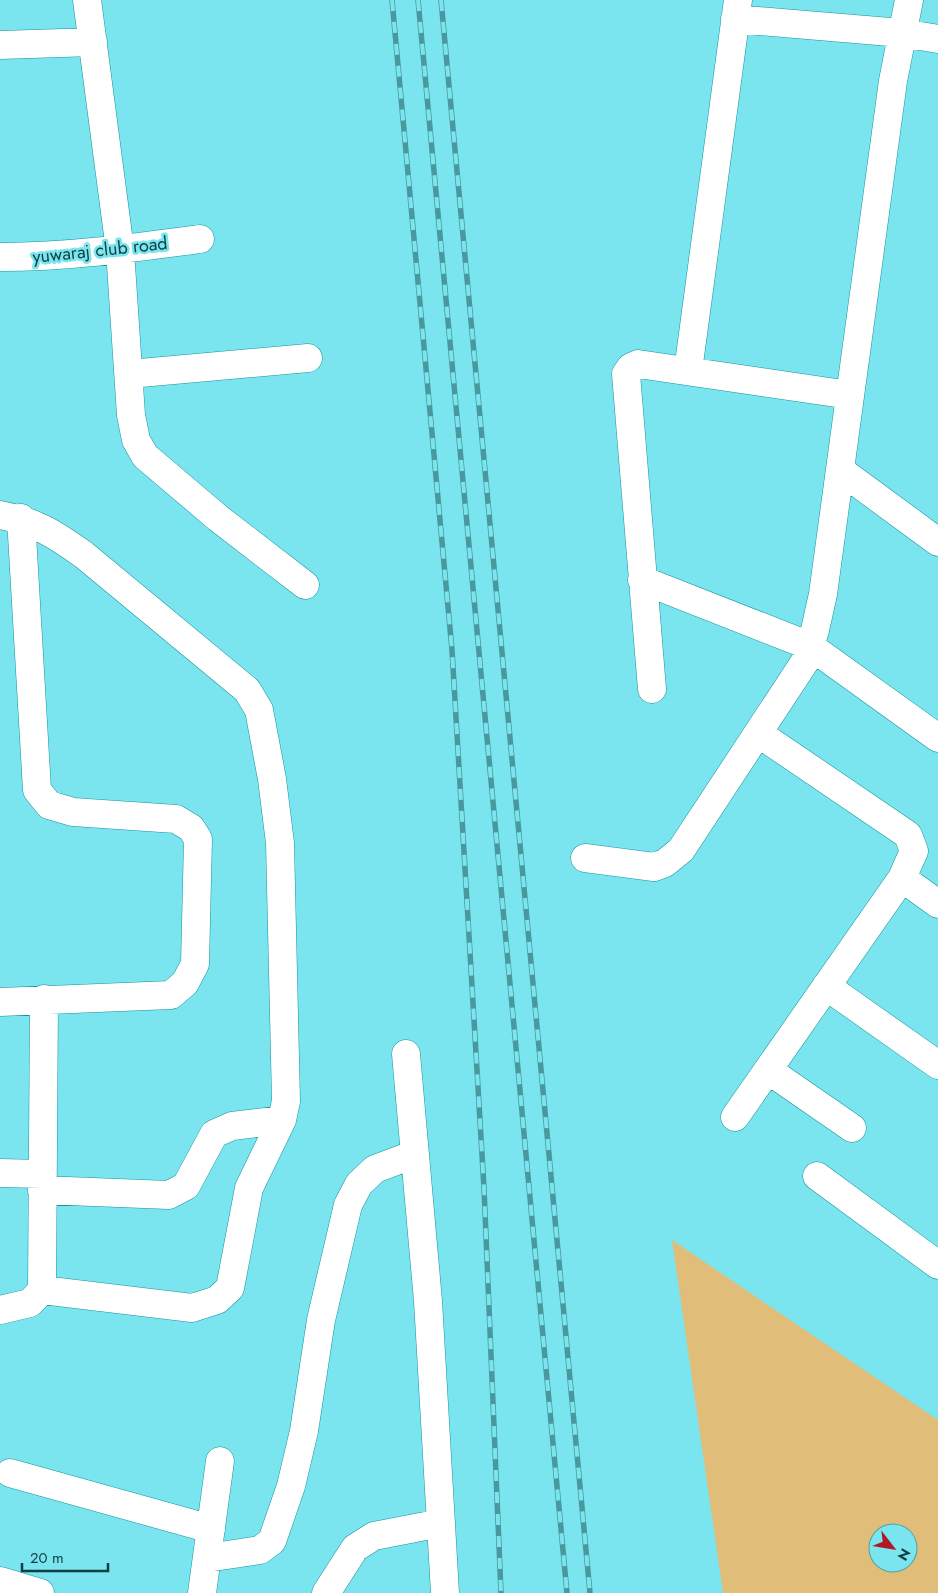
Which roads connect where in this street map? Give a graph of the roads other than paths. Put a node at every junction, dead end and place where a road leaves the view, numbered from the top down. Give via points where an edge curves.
1 (88, 0) edge
2 (909, 0) edge
3 (737, 10) edge
4 (902, 33) junction
5 (938, 39) edge
6 (93, 42) junction
7 (0, 45) edge
8 (200, 239) dead end
9 (120, 250) junction
10 (0, 258) edge
11 (308, 358) dead end
12 (688, 371) junction
13 (129, 374) junction
14 (850, 395) junction
15 (840, 470) junction
16 (10, 517) edge
17 (938, 542) edge
18 (642, 580) junction
19 (305, 585) dead end
20 (810, 646) junction
21 (652, 689) dead end
22 (758, 733) junction
23 (938, 738) edge
24 (585, 858) dead end
25 (902, 878) junction
26 (938, 904) edge
27 (826, 986) junction
28 (44, 999) junction
29 (0, 1002) edge
30 (406, 1054) dead end
31 (938, 1065) edge
32 (768, 1070) junction
33 (735, 1117) dead end
34 (282, 1120) junction
35 (852, 1128) dead end
36 (415, 1154) junction
37 (0, 1173) edge
38 (817, 1176) dead end
39 (42, 1182) junction
40 (938, 1265) edge
41 (42, 1290) junction
42 (0, 1310) edge
43 (220, 1461) dead end
44 (10, 1473) dead end
45 (441, 1523) junction
46 (211, 1529) junction
47 (207, 1558) junction
48 (0, 1581) edge
49 (40, 1593) edge
50 (202, 1593) edge
51 (326, 1593) edge
52 (445, 1593) edge

1 - 6 street
2 - 4 street
3 - 4 street
3 - 12 street
4 - 5 street
4 - 14 street
6 - 7 street
6 - 9 street
8 - 9 street, yuwaraj club road
9 - 10 street, yuwaraj club road
9 - 13 street
11 - 13 street
12 - 14 street
12 - 18 street via 638,364 626,374
13 - 19 street via 131,415 136,440 145,456
14 - 15 street
15 - 17 street
15 - 20 street via 822,594
16 - 28 street via 36,790 49,805 72,812 176,819 190,828 198,839 195,964 185,983 171,994
16 - 34 street via 44,529 84,555 247,690 259,710 280,843 286,1102
18 - 20 street
18 - 21 street
20 - 22 street via 806,660
20 - 23 street
22 - 24 street via 681,850 665,864 654,867
22 - 25 street via 908,835 914,851
25 - 26 street
25 - 27 street
27 - 31 street
27 - 32 street
28 - 29 street
28 - 39 street
30 - 36 street
32 - 33 street
32 - 35 street
34 - 39 street via 232,1126 214,1134 186,1186 170,1195
34 - 41 street via 249,1188 230,1288 218,1300 192,1308
36 - 45 street via 428,1302
36 - 47 street via 375,1169 359,1184 348,1205 321,1320 304,1431 291,1486 272,1541 260,1550
37 - 39 street
38 - 40 street
39 - 41 street
41 - 42 street via 30,1303
43 - 46 street
44 - 46 street
45 - 51 street via 374,1536 355,1548
45 - 52 street
46 - 47 street
47 - 50 street
48 - 49 street

